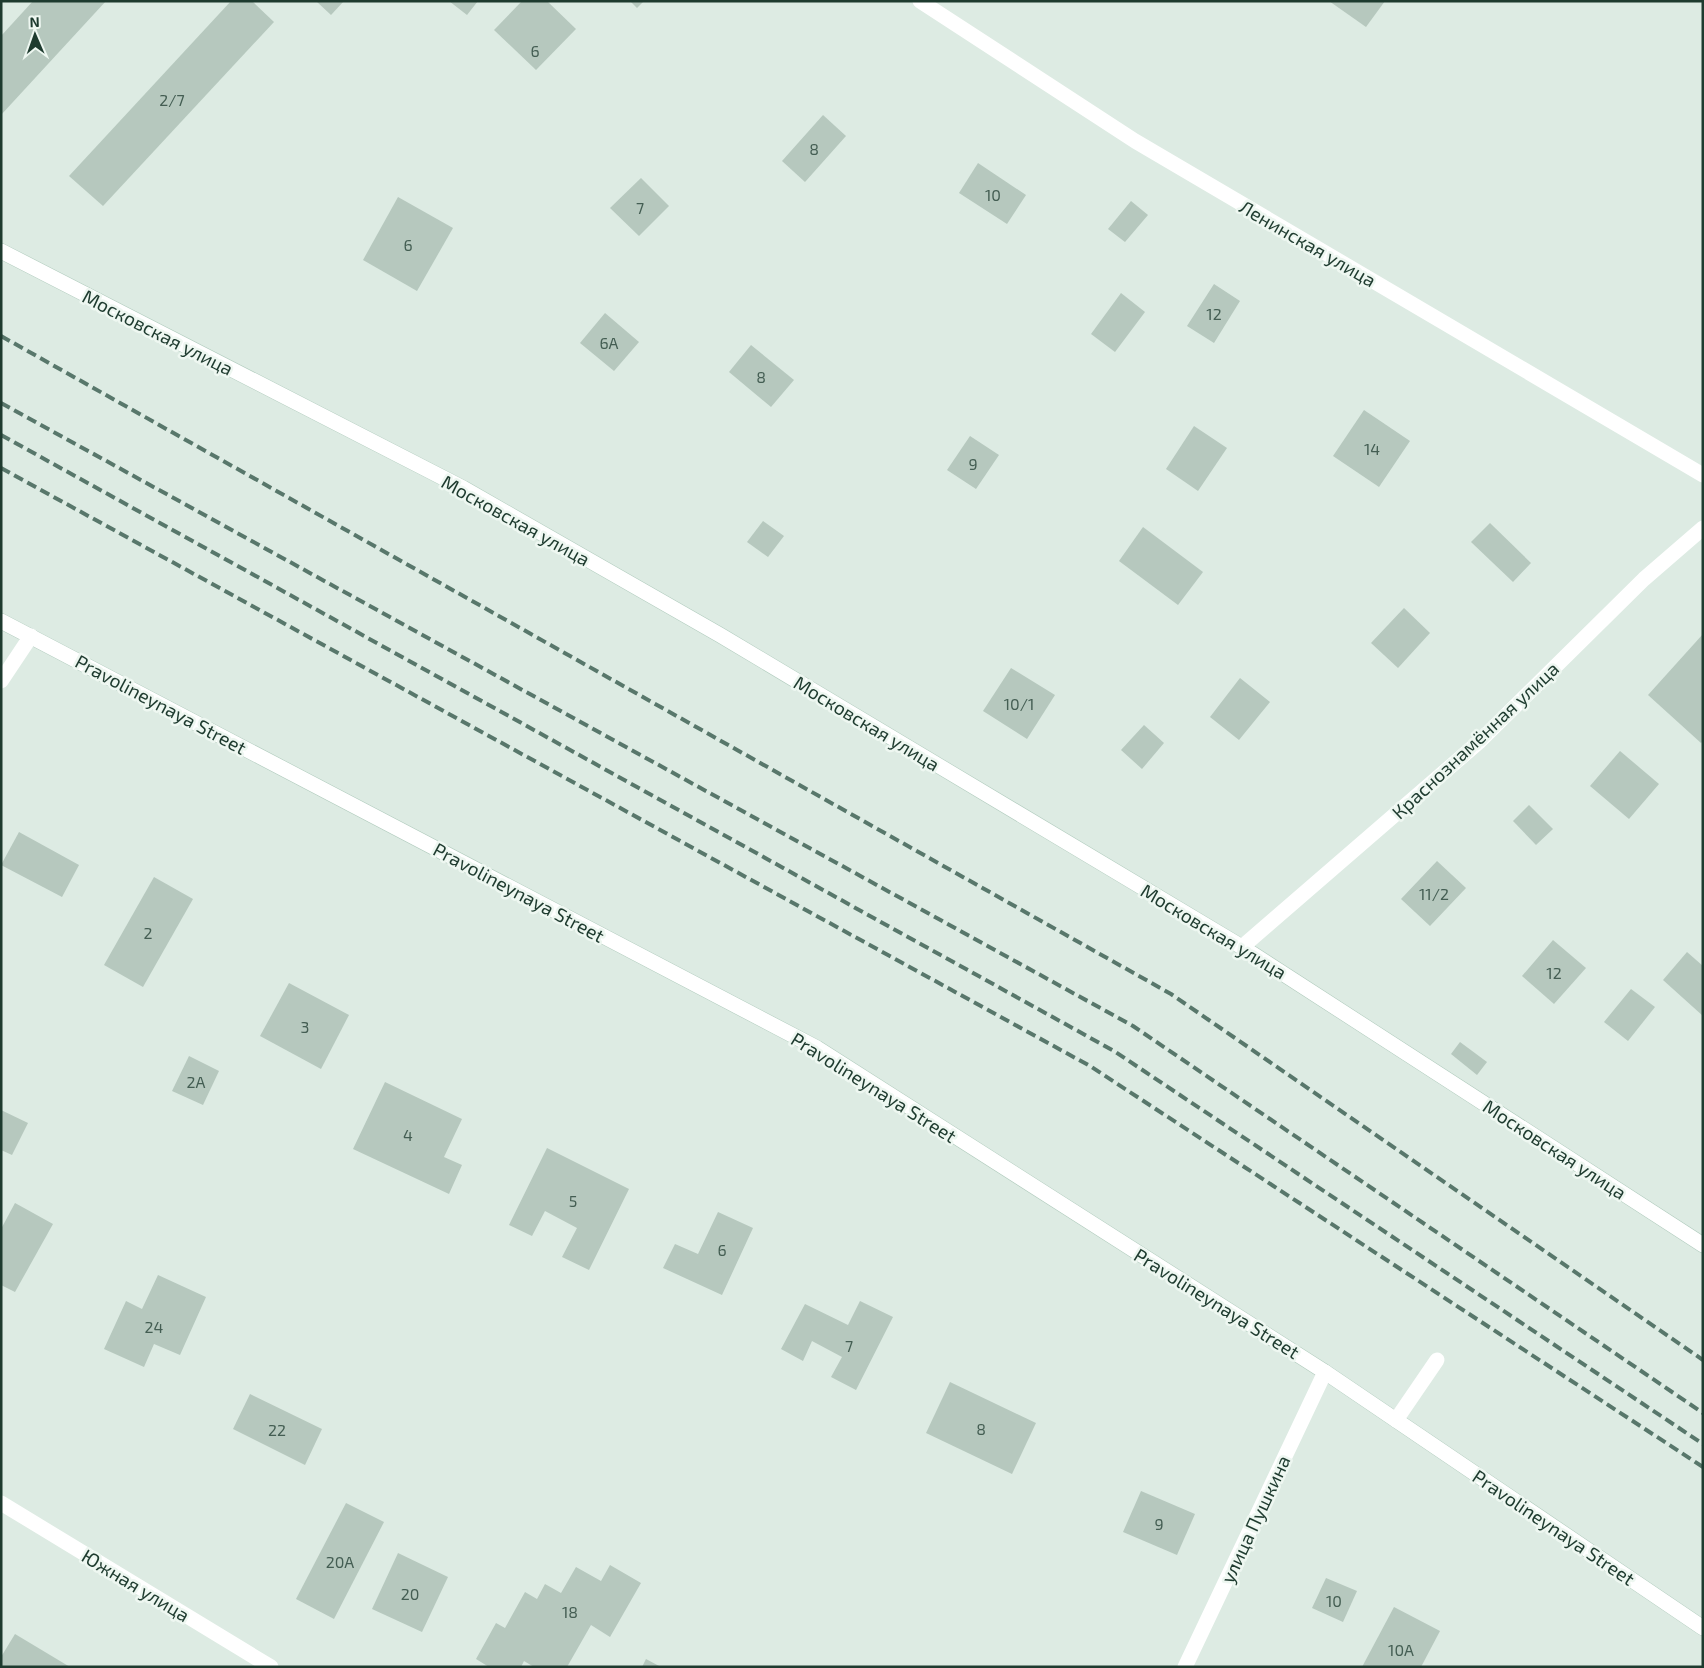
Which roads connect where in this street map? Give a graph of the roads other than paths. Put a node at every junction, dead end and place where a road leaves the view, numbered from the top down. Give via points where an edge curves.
1 (920, 1) edge
2 (1, 251) edge
3 (1703, 475) edge
4 (1703, 528) edge
5 (1, 621) edge
6 (31, 636) junction
7 (1, 681) edge
8 (1242, 947) junction
9 (1703, 1245) edge
10 (1437, 1360) dead end
11 (1325, 1372) junction
12 (1396, 1420) junction
13 (1, 1503) edge
14 (1703, 1628) edge
15 (271, 1667) edge
16 (1185, 1667) edge

1 - 3 main road, Ленинская улица via 1134,141
2 - 8 main road, Московская улица via 463,488 720,635
4 - 8 main road, Краснознамённая улица via 1644,579 1480,741
5 - 6 main road, Pravolineynaya Street
6 - 7 main road
6 - 11 main road, Pravolineynaya Street via 816,1048
8 - 9 main road, Московская улица
10 - 12 main road
11 - 12 main road, Pravolineynaya Street
11 - 16 main road, улица Пушкина
12 - 14 main road, Pravolineynaya Street
13 - 15 main road, Южная улица

